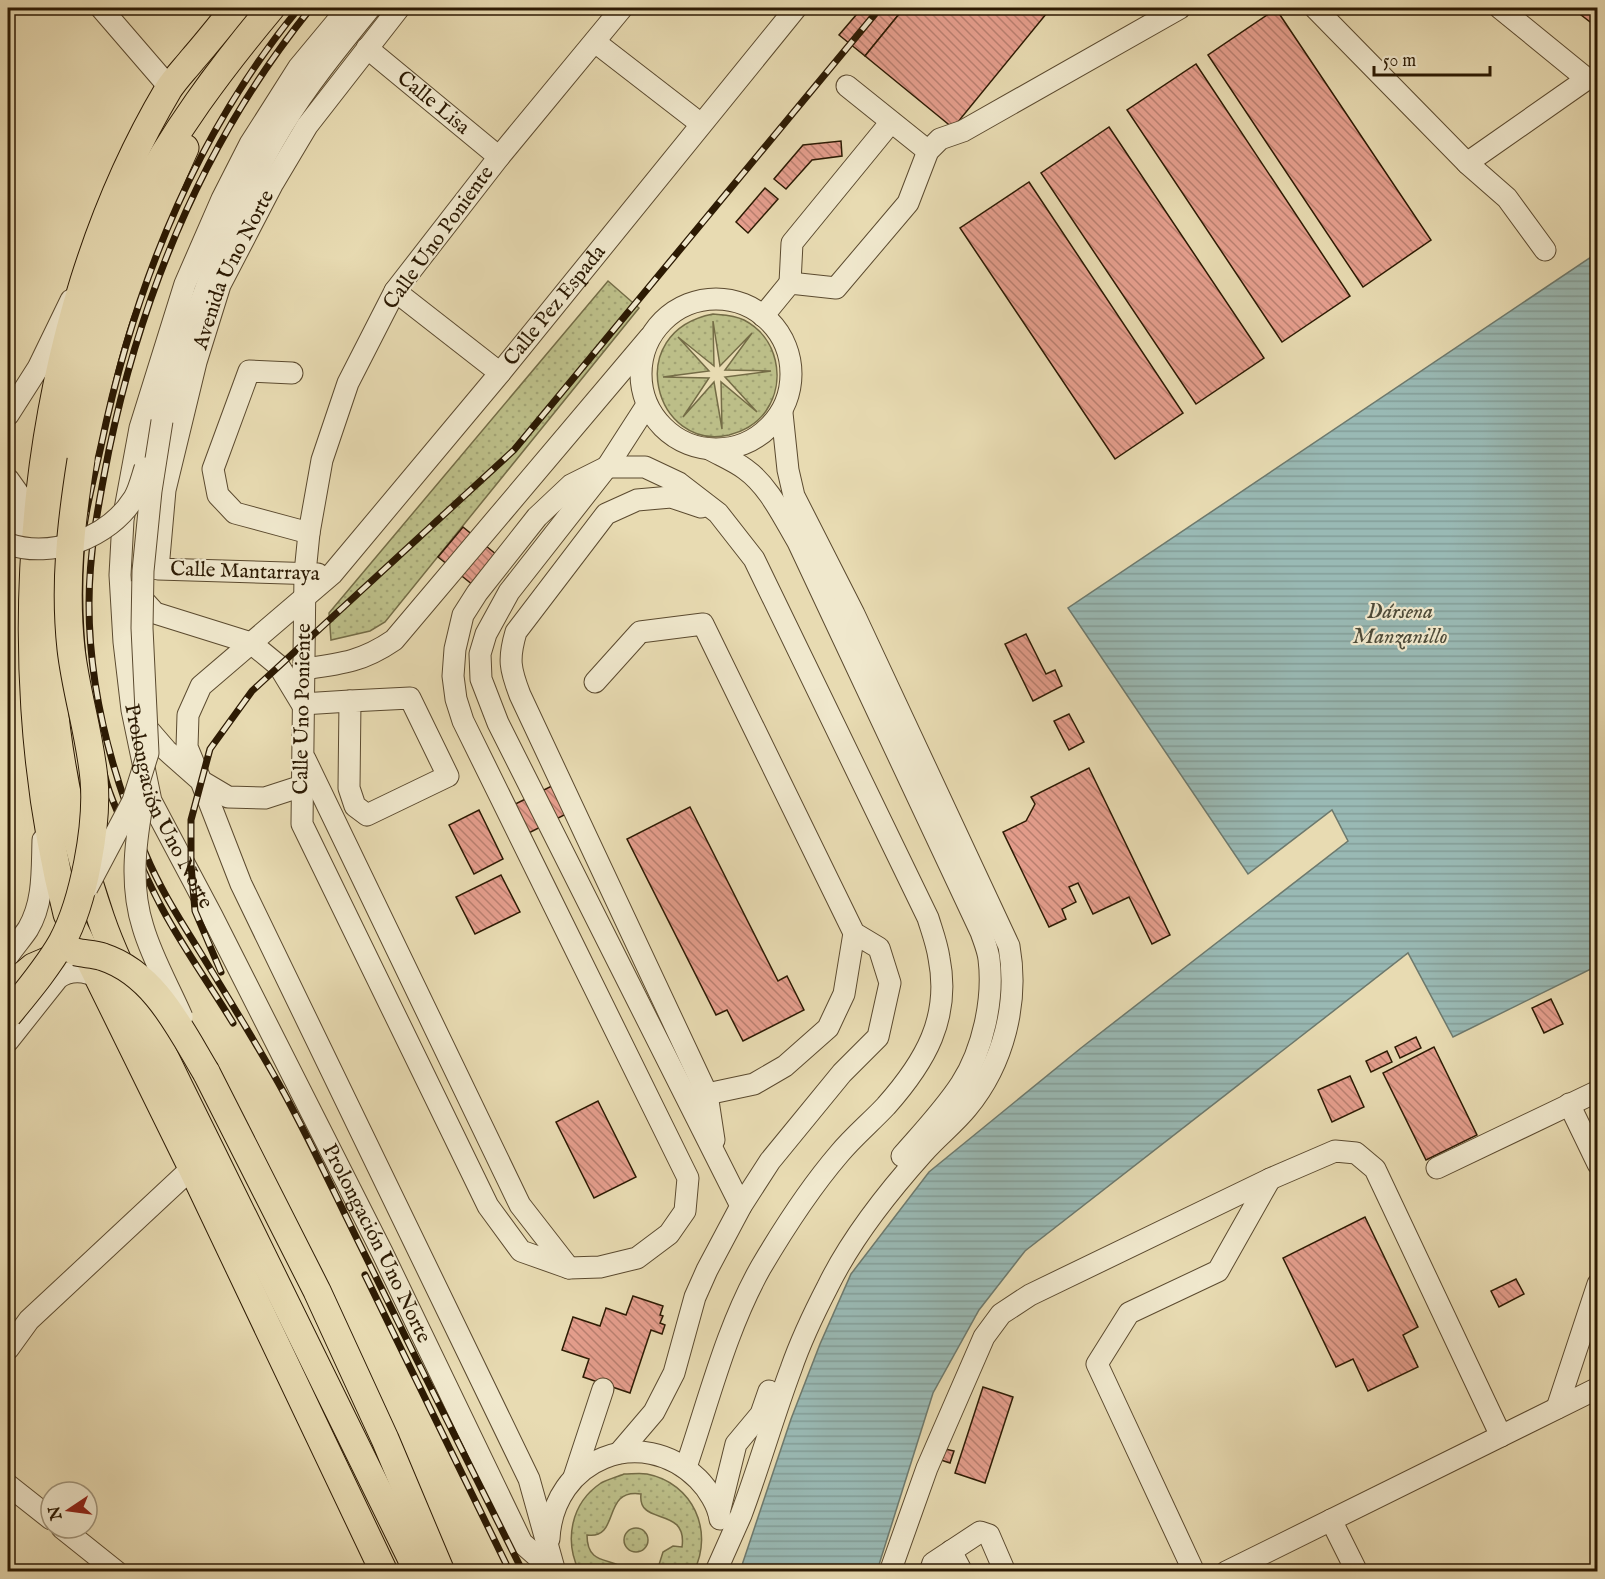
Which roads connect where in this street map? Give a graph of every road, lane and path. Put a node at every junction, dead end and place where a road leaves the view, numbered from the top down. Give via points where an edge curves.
1 (101, 8) edge
2 (235, 8) edge
3 (271, 8) edge
4 (348, 8) edge
5 (370, 8) edge
6 (399, 8) edge
7 (622, 8) edge
8 (796, 8) edge
9 (1180, 8) edge
10 (1315, 8) edge
11 (1500, 8) edge
12 (595, 42) junction
13 (367, 48) junction
14 (221, 69) junction
15 (847, 86) dead end
16 (170, 88) junction
17 (891, 122) junction
18 (701, 124) junction
19 (928, 152) junction
20 (499, 157) junction
21 (1467, 163) junction
22 (1545, 250) dead end
23 (790, 283) junction
24 (77, 289) junction
25 (395, 291) junction
26 (763, 316) junction
27 (650, 337) junction
28 (292, 373) dead end
29 (500, 373) junction
30 (647, 405) junction
31 (782, 413) junction
32 (8, 415) edge
33 (162, 421) junction
34 (711, 450) junction
35 (607, 467) junction
36 (8, 479) edge
37 (718, 513) junction
38 (309, 533) junction
39 (15, 539) edge
40 (158, 569) joint
41 (305, 573) junction
42 (332, 574) junction
43 (120, 575) junction
44 (304, 597) junction
45 (251, 643) junction
46 (303, 669) junction
47 (595, 682) dead end
48 (350, 701) junction
49 (302, 704) junction
50 (132, 710) junction
51 (148, 753) junction
52 (302, 753) junction
53 (201, 781) junction
54 (302, 786) junction
55 (43, 840) junction
56 (77, 905) junction
57 (28, 930) junction
58 (854, 933) junction
59 (8, 939) edge
60 (76, 952) junction
61 (8, 957) edge
62 (99, 977) junction
63 (14, 1007) edge
64 (8, 1041) edge
65 (206, 1072) junction
66 (1598, 1091) edge
67 (707, 1094) junction
68 (1569, 1104) junction
69 (717, 1158) junction
70 (1598, 1164) edge
71 (192, 1168) junction
72 (1437, 1168) dead end
73 (1270, 1179) junction
74 (741, 1206) junction
75 (569, 1268) junction
76 (1598, 1284) edge
77 (8, 1348) edge
78 (1598, 1388) edge
79 (603, 1389) dead end
80 (1557, 1408) junction
81 (1501, 1436) junction
82 (619, 1453) junction
83 (686, 1467) junction
84 (574, 1477) junction
85 (8, 1485) edge
86 (39, 1510) edge
87 (719, 1513) junction
88 (1331, 1520) junction
89 (77, 1540) edge
90 (951, 1551) junction
91 (717, 1570) edge
92 (117, 1572) edge
93 (384, 1572) edge
94 (418, 1572) edge
95 (441, 1572) edge
96 (555, 1572) edge
97 (890, 1572) edge
98 (930, 1572) edge
99 (962, 1572) edge
100 (1005, 1572) edge
101 (1194, 1572) edge
102 (1226, 1572) edge
103 (1357, 1572) edge

1 - 16 street
2 - 16 main road
3 - 14 main road
4 - 43 street, Prolongación Uno Norte via 299,67 250,144 185,284 140,428 123,520
5 - 33 street via 284,124 243,198 204,291
6 - 13 street, Avenida Uno Norte
7 - 12 street, Calle Uno Poniente
8 - 18 street, Calle Pez Espada
9 - 19 street via 963,131 940,139
10 - 21 street
11 - 21 street via 1587,79
12 - 18 street
12 - 20 street, Calle Uno Poniente
13 - 20 street, Calle Lisa
13 - 40 street, Avenida Uno Norte via 308,126 273,183 220,285 196,362 165,490
14 - 56 main road, bridge via 118,315 81,460 69,554 69,603 71,650 94,779 94,814
14 - 94 main road via 174,136 135,207 105,278 81,354 57,478 48,593 54,702 64,779 101,921 121,968
15 - 17 street
16 - 24 main road via 135,151
17 - 19 street
17 - 23 street via 792,243
18 - 29 street, Calle Pez Espada
19 - 23 street via 908,203 836,288
20 - 25 street, Calle Uno Poniente
21 - 22 street via 1507,198
23 - 26 street
24 - 32 street via 38,368
24 - 39 main road via 53,360
25 - 29 street
25 - 38 street, Calle Uno Poniente via 348,383 322,460
26 - 27 street via 731,300 707,299 685,305 665,318
26 - 31 street via 785,343 792,366 790,390
27 - 30 street via 642,359 641,382
27 - 46 street via 394,640 376,653 351,662
28 - 38 street via 249,371 213,468 218,495 235,513
29 - 42 street, Calle Pez Espada
30 - 34 street via 673,436 691,446
30 - 35 street
31 - 34 street via 752,442 732,449
31 - 91 street via 794,496 854,614 1009,946 1013,982 1001,1047 980,1090 894,1187 829,1282 791,1368 741,1514
33 - 39 street, bridge via 135,498 99,532 79,542 41,549
33 - 51 street, bridge via 143,571
34 - 87 street via 747,470 761,484 798,543 981,932 989,958 990,984 978,1045 962,1082 887,1174 833,1252 785,1346 761,1414 736,1444
35 - 37 street via 645,467 679,483
35 - 69 street via 509,592 486,634 480,654 481,679 498,723
35 - 75 street via 571,485 537,517 477,593 464,615 453,676 463,721 688,1178 685,1211 669,1234 637,1258 600,1267
36 - 39 street via 18,494
37 - 67 street via 671,497 637,500 606,514 516,632 510,651 512,674 520,696
37 - 83 street via 754,559 928,918 940,958 942,999 933,1039 913,1074 832,1162 800,1204 760,1269 730,1333
38 - 41 street, Calle Uno Poniente
39 - 55 main road via 17,639 30,775
40 - 41 street, Calle Mantarraya
41 - 42 street, Calle Mantarraya
41 - 44 street, Calle Uno Poniente
42 - 44 street, Calle Pez Espada
43 - 45 street via 155,613
43 - 50 street, Prolongación Uno Norte
44 - 45 street, Calle Pez Espada
44 - 46 street, Calle Uno Poniente
45 - 49 street via 279,666
45 - 53 street via 201,686 188,715 187,747
46 - 49 street, Calle Uno Poniente
47 - 58 street via 640,632 703,624
48 - 48 street via 410,698 448,776 367,815 355,806 349,788
48 - 49 street
49 - 52 street, Calle Uno Poniente
50 - 53 street via 166,750
50 - 96 street, Prolongación Uno Norte via 151,801 382,1251 522,1543
51 - 56 street, bridge via 133,801
51 - 65 street, bridge via 136,843 135,885 142,926
52 - 54 street, Calle Uno Poniente
52 - 75 street via 520,1205
53 - 54 street via 228,797 265,798
53 - 96 street via 241,884 529,1479
54 - 75 street, Calle Uno Poniente via 302,824 488,1206 521,1251
55 - 57 street via 38,909
55 - 62 main road via 67,914
56 - 63 main road, bridge via 62,942
57 - 59 street
57 - 61 street
58 - 67 street via 844,994 828,1028 785,1066 754,1084
58 - 74 street via 879,948 890,983 878,1037 842,1073 770,1161
60 - 61 street, bridge
60 - 63 main road, bridge via 33,967
60 - 65 main road, bridge via 102,956 138,976 158,996
62 - 63 street via 80,971 64,973
62 - 71 main road
63 - 64 street
65 - 95 main road via 322,1301 386,1439
66 - 68 street
67 - 69 street
68 - 70 street
68 - 72 street
69 - 74 street
71 - 77 street via 29,1320
71 - 93 main road
73 - 81 street via 1335,1151 1356,1153 1375,1169
73 - 97 street via 1030,1295 1001,1314 984,1337 927,1468
73 - 101 street via 1218,1271 1129,1313 1096,1364
74 - 82 street via 695,1297 674,1373 654,1412
76 - 80 street
78 - 80 street
79 - 84 street
80 - 81 street
81 - 88 street
82 - 83 street via 642,1451 665,1456
82 - 84 street via 594,1461
83 - 87 street via 706,1487
84 - 96 street via 559,1497 550,1521 549,1547
85 - 86 street
87 - 91 street via 723,1541
88 - 102 street
88 - 103 street
89 - 92 street
90 - 98 street via 933,1563
90 - 99 street
90 - 100 street via 980,1532 989,1535

